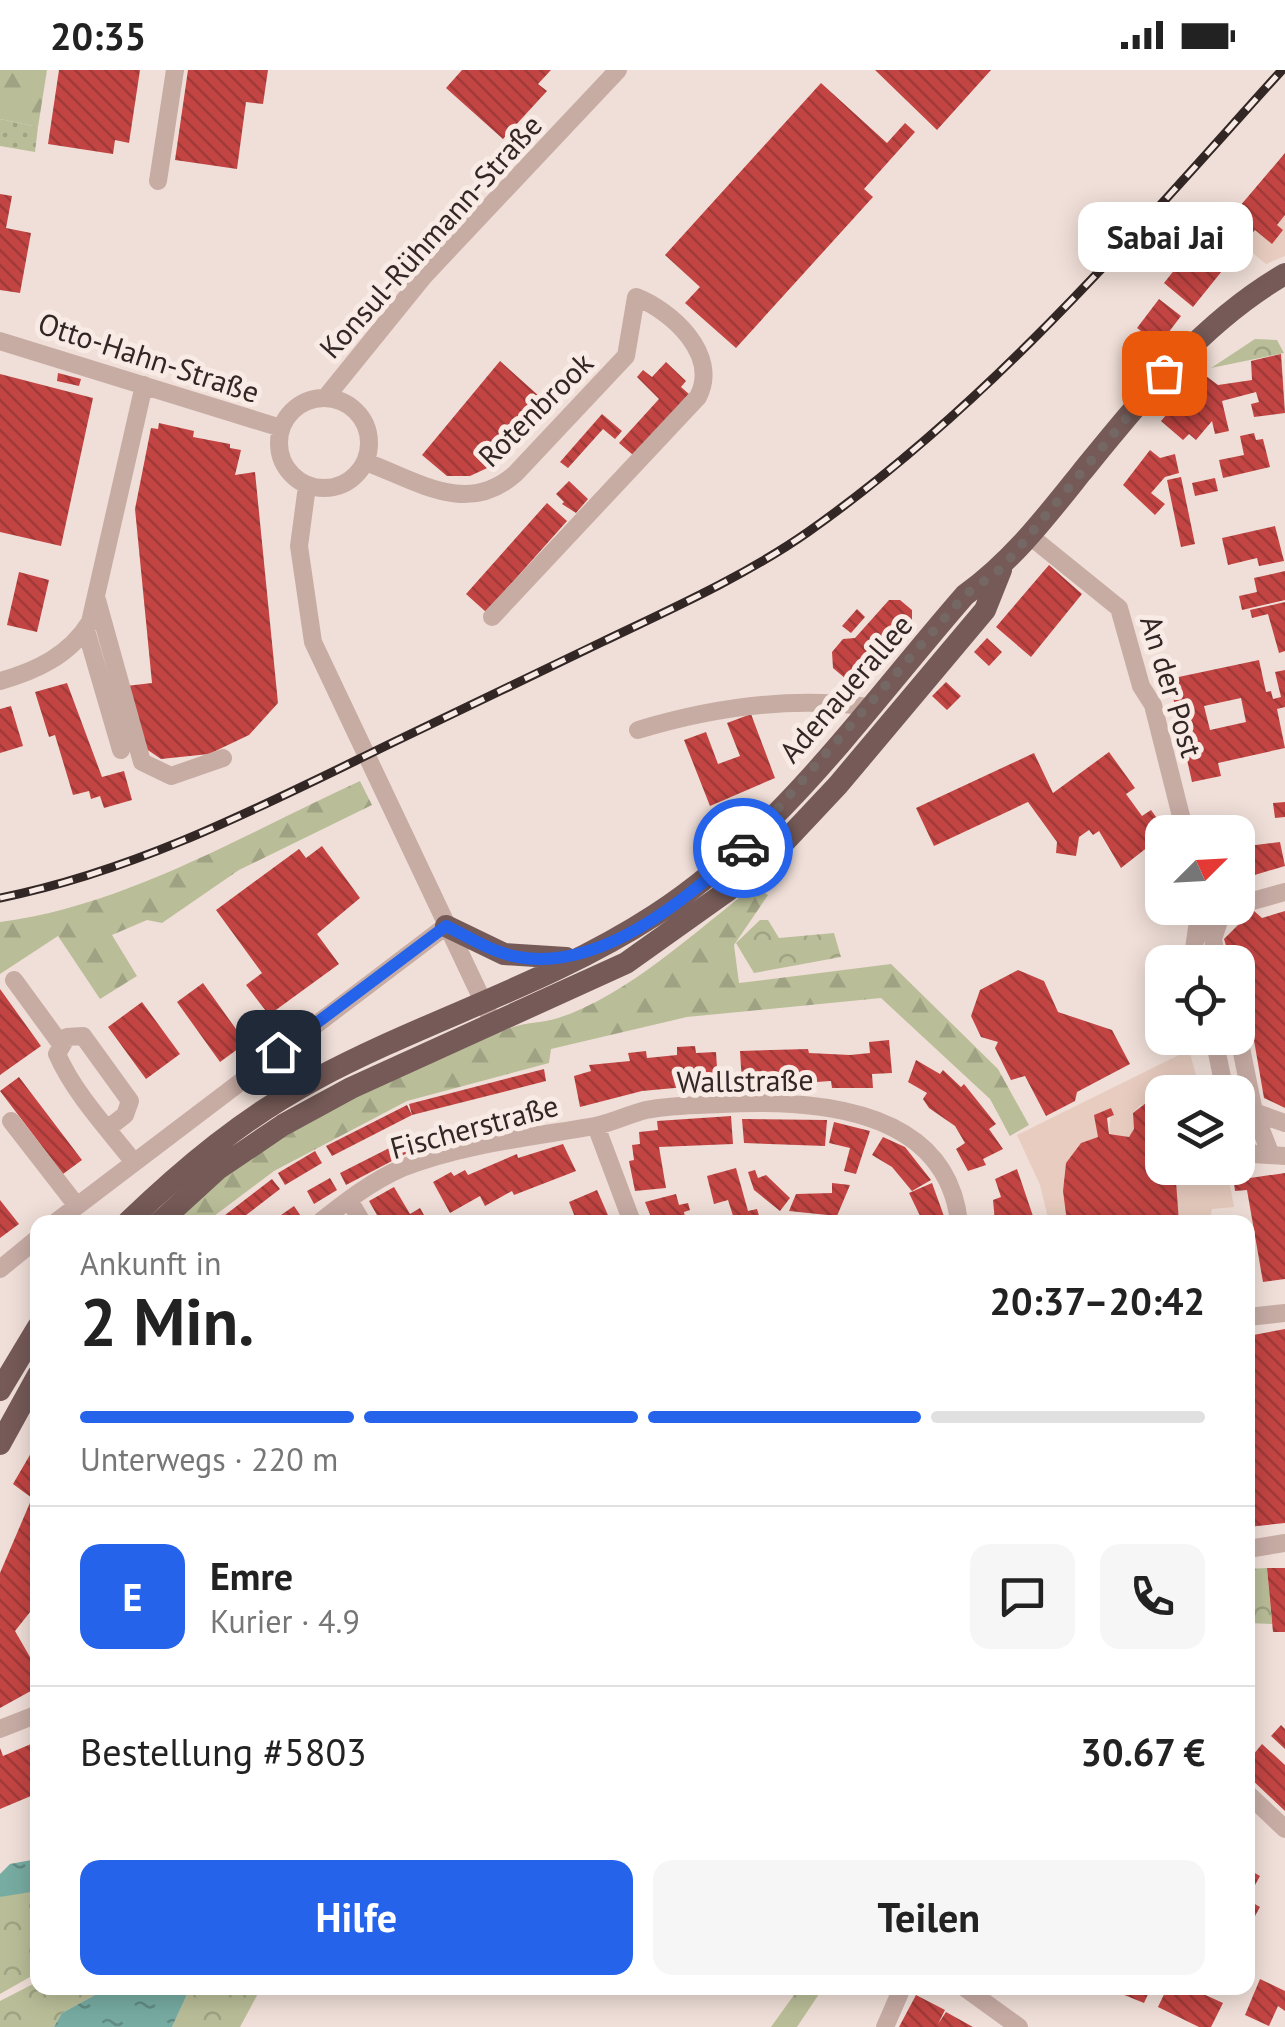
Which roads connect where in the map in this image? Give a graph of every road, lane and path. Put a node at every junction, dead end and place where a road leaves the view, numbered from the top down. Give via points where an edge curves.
1 (175, 70) edge
2 (618, 70) edge
3 (158, 181) dead end
4 (1282, 284) edge
5 (0, 341) edge
6 (144, 384) junction
7 (326, 397) junction
8 (281, 428) junction
9 (366, 462) junction
10 (307, 486) junction
11 (1030, 536) junction
12 (1002, 568) junction
13 (97, 600) junction
14 (492, 617) dead end
15 (86, 630) junction
16 (0, 681) edge
17 (870, 707) junction
18 (638, 730) dead end
19 (121, 750) dead end
20 (223, 758) dead end
21 (1181, 815) edge
22 (1285, 892) edge
23 (1255, 900) edge
24 (446, 926) junction
25 (575, 957) junction
26 (14, 980) dead end
27 (484, 1002) junction
28 (494, 1026) junction
29 (60, 1043) junction
30 (1255, 1112) edge
31 (1255, 1114) edge
32 (11, 1121) dead end
33 (1285, 1123) edge
34 (596, 1126) junction
35 (107, 1128) junction
36 (1278, 1156) edge
37 (133, 1161) junction
38 (348, 1200) junction
39 (77, 1206) junction
40 (65, 1215) edge
41 (136, 1215) edge
42 (168, 1215) edge
43 (329, 1215) edge
44 (358, 1215) edge
45 (629, 1215) edge
46 (957, 1215) edge
47 (30, 1245) edge
48 (0, 1270) edge
49 (1285, 1313) edge
50 (1255, 1316) edge
51 (30, 1340) edge
52 (0, 1390) edge
53 (27, 1404) edge
54 (0, 1444) edge
55 (1285, 1543) edge
56 (1255, 1548) edge
57 (30, 1717) edge
58 (0, 1729) edge
59 (1255, 1801) edge
60 (1285, 1829) edge
61 (899, 1995) edge
62 (975, 1995) edge
63 (886, 2027) edge
64 (1019, 2027) edge

1 - 3 street
2 - 7 street, Konsul-Rühmann-Straße via 424,276
4 - 11 main road, Adenauerallee via 1164,373
5 - 6 street, Otto-Hahn-Straße
6 - 8 street, Otto-Hahn-Straße
6 - 13 street
7 - 8 street, Konsul-Rühmann-Straße via 293,409
7 - 9 street, Konsul-Rühmann-Straße via 357,412 369,445
8 - 10 street via 282,462
9 - 10 street via 339,486
9 - 14 street, Rotenbrook via 457,495 494,490 626,356 636,297 682,325 703,368 704,386
10 - 24 street via 298,546 313,642
11 - 12 main road, Adenauerallee
11 - 21 street, An der Post via 1119,608
12 - 17 main road, Adenauerallee via 965,595
12 - 28 main road, Adenauerallee via 975,623 761,867 626,963
13 - 15 street
13 - 20 street via 142,762 171,776
15 - 16 street via 56,658
15 - 19 street
17 - 18 street via 816,700 713,709
17 - 25 main road, Adenauerallee via 720,869 653,916
22 - 23 street
24 - 25 main road via 504,954
24 - 27 street
24 - 37 street
25 - 27 main road, Adenauerallee
26 - 29 street
27 - 28 street
27 - 41 main road, Adenauerallee via 280,1099 218,1142
28 - 42 main road, Adenauerallee via 283,1124
29 - 35 street via 62,1067
29 - 35 street via 82,1036 130,1101 125,1115
30 - 33 street
31 - 36 street
32 - 39 street
34 - 38 street, Fischerstraße via 418,1162
34 - 45 street
34 - 46 street, Wallstraße via 687,1106 782,1101 857,1111 885,1122 928,1156 951,1190
35 - 37 street
37 - 39 street
38 - 43 street, Fischerstraße
38 - 44 street
39 - 40 street
47 - 48 street
49 - 50 street
51 - 52 main road
53 - 54 main road
55 - 56 street
57 - 58 street
59 - 60 street
61 - 63 street
62 - 64 street

